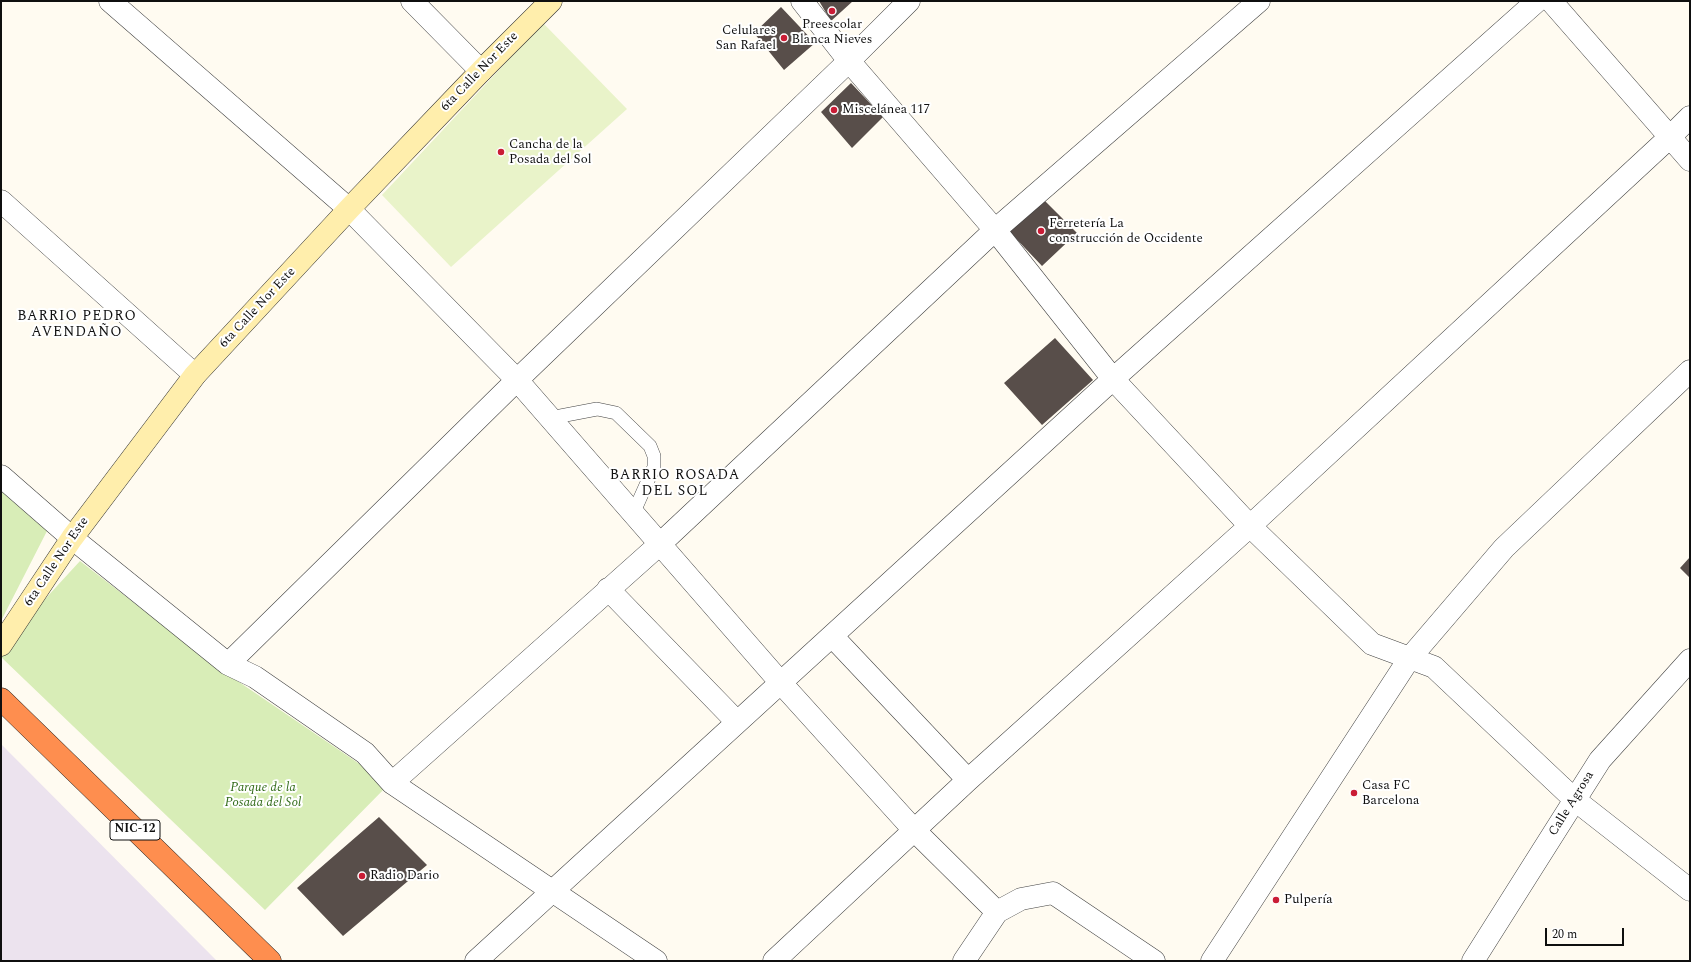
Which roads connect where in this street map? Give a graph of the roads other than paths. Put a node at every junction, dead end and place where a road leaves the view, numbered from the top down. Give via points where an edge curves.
1 (110, 1) edge
2 (412, 1) edge
3 (551, 1) edge
4 (802, 1) edge
5 (909, 1) edge
6 (1259, 1) edge
7 (1537, 1) edge
8 (1551, 1) edge
9 (849, 61) junction
10 (480, 71) junction
11 (1690, 117) edge
12 (1670, 137) junction
13 (1690, 160) edge
14 (1, 201) edge
15 (349, 209) junction
16 (995, 230) junction
17 (1690, 371) edge
18 (195, 375) junction
19 (1113, 379) junction
20 (517, 380) junction
21 (550, 418) junction
22 (1, 476) edge
23 (633, 514) junction
24 (1250, 526) junction
25 (72, 538) junction
26 (660, 544) junction
27 (608, 589) junction
28 (833, 637) junction
29 (1, 645) edge
30 (1409, 659) junction
31 (1690, 660) edge
32 (228, 664) junction
33 (781, 683) junction
34 (1, 699) edge
35 (737, 722) junction
36 (968, 780) junction
37 (392, 783) junction
38 (1575, 800) junction
39 (914, 830) junction
40 (1690, 890) edge
41 (553, 892) junction
42 (997, 912) junction
43 (270, 961) edge
44 (476, 961) edge
45 (656, 961) edge
46 (774, 961) edge
47 (964, 961) edge
48 (1154, 961) edge
49 (1212, 961) edge
50 (1473, 961) edge

1 - 15 street
2 - 10 street
3 - 10 street, 6ta Calle Nor Este
4 - 9 street
5 - 9 street
6 - 16 street
7 - 19 street
8 - 12 street
9 - 16 street
9 - 20 street
10 - 15 street, 6ta Calle Nor Este
11 - 12 street
12 - 13 street
12 - 24 street
14 - 18 street
15 - 18 street, 6ta Calle Nor Este
15 - 20 street
16 - 19 street
16 - 26 street
17 - 30 street via 1504,548
18 - 25 street, 6ta Calle Nor Este
19 - 24 street
19 - 28 street
20 - 21 street
20 - 32 street
21 - 23 street
21 - 23 lane via 597,409 616,413 650,446 654,456 654,467
22 - 25 street
23 - 26 street
24 - 30 street via 1372,644
24 - 36 street
25 - 29 street, 6ta Calle Nor Este
25 - 32 street
26 - 27 street
26 - 33 street
27 - 35 street
27 - 37 street
28 - 33 street
28 - 36 street
30 - 38 street via 1434,667
30 - 49 street
31 - 38 street, Calle Agrosa via 1600,760
32 - 37 street via 255,677 365,753
33 - 35 street
33 - 39 street
34 - 43 highway, NIC-12
35 - 41 street
36 - 39 street
37 - 41 street
38 - 40 street
38 - 50 street, Calle Agrosa
39 - 42 street
39 - 46 street
41 - 44 street
41 - 45 street
42 - 47 street
42 - 48 street via 1021,899 1053,893

